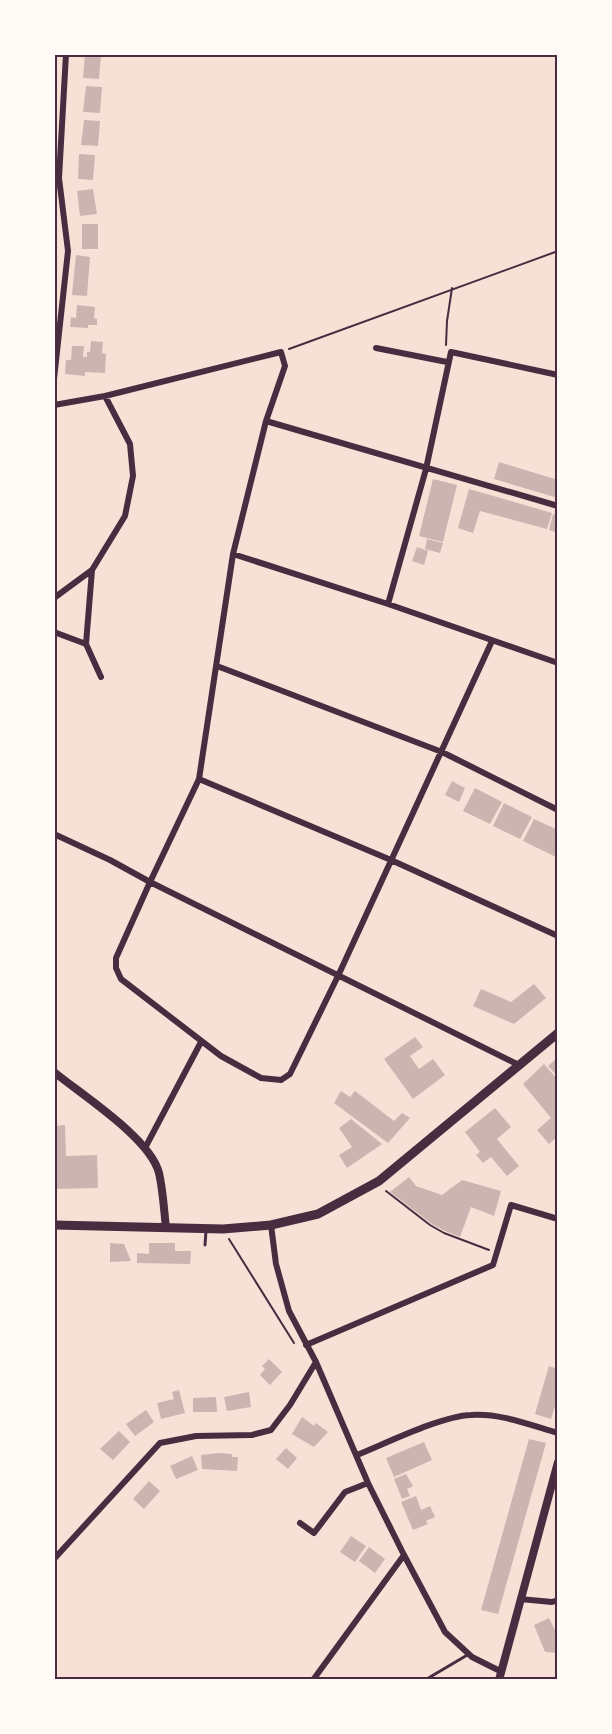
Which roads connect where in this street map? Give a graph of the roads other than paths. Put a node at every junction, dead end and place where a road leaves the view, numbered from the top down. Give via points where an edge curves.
1 (66, 54) edge
2 (56, 179) edge
3 (57, 328) edge
4 (376, 348) dead end
5 (447, 362) junction
6 (558, 375) edge
7 (54, 379) edge
8 (105, 396) junction
9 (54, 405) edge
10 (266, 421) junction
11 (426, 469) junction
12 (558, 506) edge
13 (233, 554) junction
14 (92, 570) junction
15 (54, 598) edge
16 (388, 603) junction
17 (54, 632) edge
18 (492, 641) junction
19 (86, 644) junction
20 (558, 663) edge
21 (217, 666) junction
22 (101, 676) dead end
23 (442, 752) junction
24 (199, 779) junction
25 (558, 810) edge
26 (54, 834) edge
27 (392, 860) junction
28 (150, 882) junction
29 (558, 936) edge
30 (338, 976) junction
31 (558, 1033) edge
32 (201, 1042) junction
33 (519, 1065) junction
34 (54, 1072) edge
35 (145, 1148) junction
36 (558, 1219) edge
37 (54, 1225) edge
38 (271, 1225) junction
39 (166, 1228) junction
40 (206, 1229) junction
41 (204, 1245) dead end
42 (306, 1345) junction
43 (316, 1362) junction
44 (558, 1433) edge
45 (357, 1455) junction
46 (558, 1462) edge
47 (368, 1483) junction
48 (300, 1523) dead end
49 (404, 1556) junction
50 (54, 1559) edge
51 (520, 1599) junction
52 (558, 1600) edge
53 (469, 1654) junction
54 (500, 1676) edge
55 (313, 1680) edge
56 (425, 1680) edge

1 - 2 street
2 - 3 street via 68,251
3 - 7 street
4 - 5 street
5 - 6 street via 450,352
5 - 11 street
8 - 9 street
8 - 10 street via 280,352 285,366
8 - 14 street via 130,444 133,476 124,516
10 - 11 street
10 - 13 street
11 - 12 street
11 - 16 street
13 - 16 street
13 - 21 street
14 - 15 street
14 - 19 street
16 - 18 street
17 - 19 street
18 - 20 street
18 - 23 street
19 - 22 street
21 - 23 street
21 - 24 street
23 - 25 street
23 - 27 street
24 - 27 street
24 - 28 street
26 - 28 street
27 - 29 street
27 - 30 street
28 - 30 street
28 - 32 street via 116,958 116,968 121,979
30 - 32 street via 290,1074 281,1080 261,1078
30 - 33 street
31 - 33 main road
32 - 35 street
33 - 38 main road via 379,1181 318,1214
34 - 35 street
35 - 39 street via 159,1172
36 - 42 street via 511,1205 493,1265
37 - 39 main road
38 - 40 main road
38 - 42 street via 276,1264 289,1311
39 - 40 main road
40 - 41 lane
42 - 43 street
43 - 45 street
43 - 50 street via 271,1430 160,1443
44 - 45 street via 494,1416 470,1415 447,1419
45 - 47 street
46 - 51 street
47 - 48 street via 345,1492 314,1533
47 - 49 street
49 - 53 street via 445,1632
49 - 55 street
51 - 52 street
51 - 54 street
53 - 54 street
53 - 56 lane

